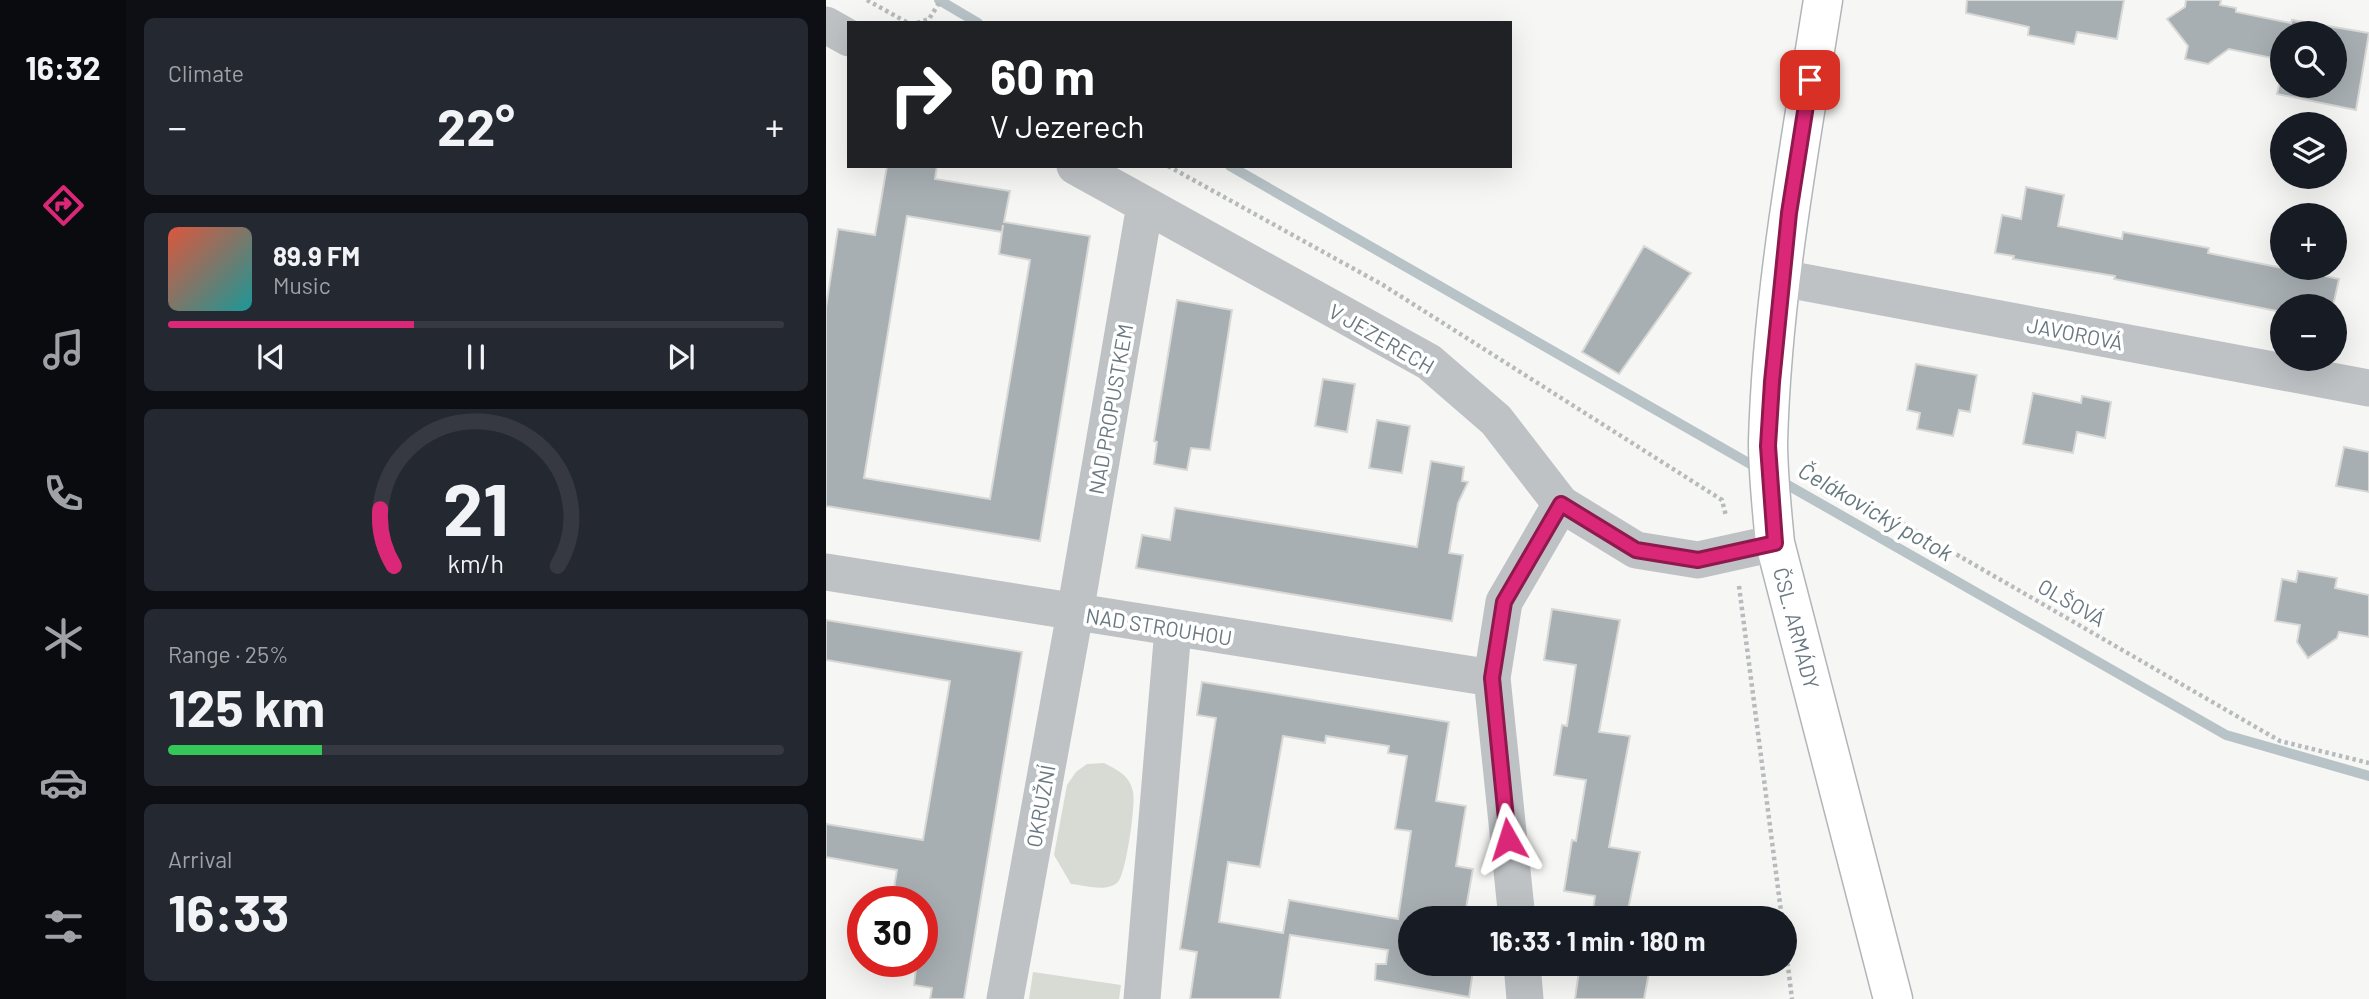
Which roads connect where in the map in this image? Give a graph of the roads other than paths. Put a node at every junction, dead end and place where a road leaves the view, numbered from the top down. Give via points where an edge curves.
1 (1823, 0) edge
2 (826, 25) edge
3 (847, 37) edge
4 (1079, 168) edge
5 (1145, 205) junction
6 (1781, 278) junction
7 (2369, 388) edge
8 (1561, 504) junction
9 (1775, 543) junction
10 (826, 572) edge
11 (1075, 613) junction
12 (1174, 629) junction
13 (1492, 678) junction
14 (1516, 906) edge
15 (1523, 976) edge
16 (1005, 999) edge
17 (1142, 999) edge
18 (1525, 999) edge
19 (1893, 999) edge

1 - 6 street, ČSL. ARMÁDY
2 - 3 street
4 - 5 street, V JEZERECH
5 - 8 street, V JEZERECH via 1429,362 1496,420
5 - 11 street, NAD PROPUSTKEM
6 - 7 street, JAVOROVÁ
6 - 9 street, ČSL. ARMÁDY via 1769,449
8 - 9 street, V JEZERECH via 1636,550 1698,560
8 - 13 street via 1504,602
9 - 19 street, ČSL. ARMÁDY
10 - 11 street, NAD STROUHOU
11 - 12 street, NAD STROUHOU
11 - 16 street, OKRUŽNÍ
12 - 13 street, NAD STROUHOU
12 - 17 street
13 - 14 street
15 - 18 street

